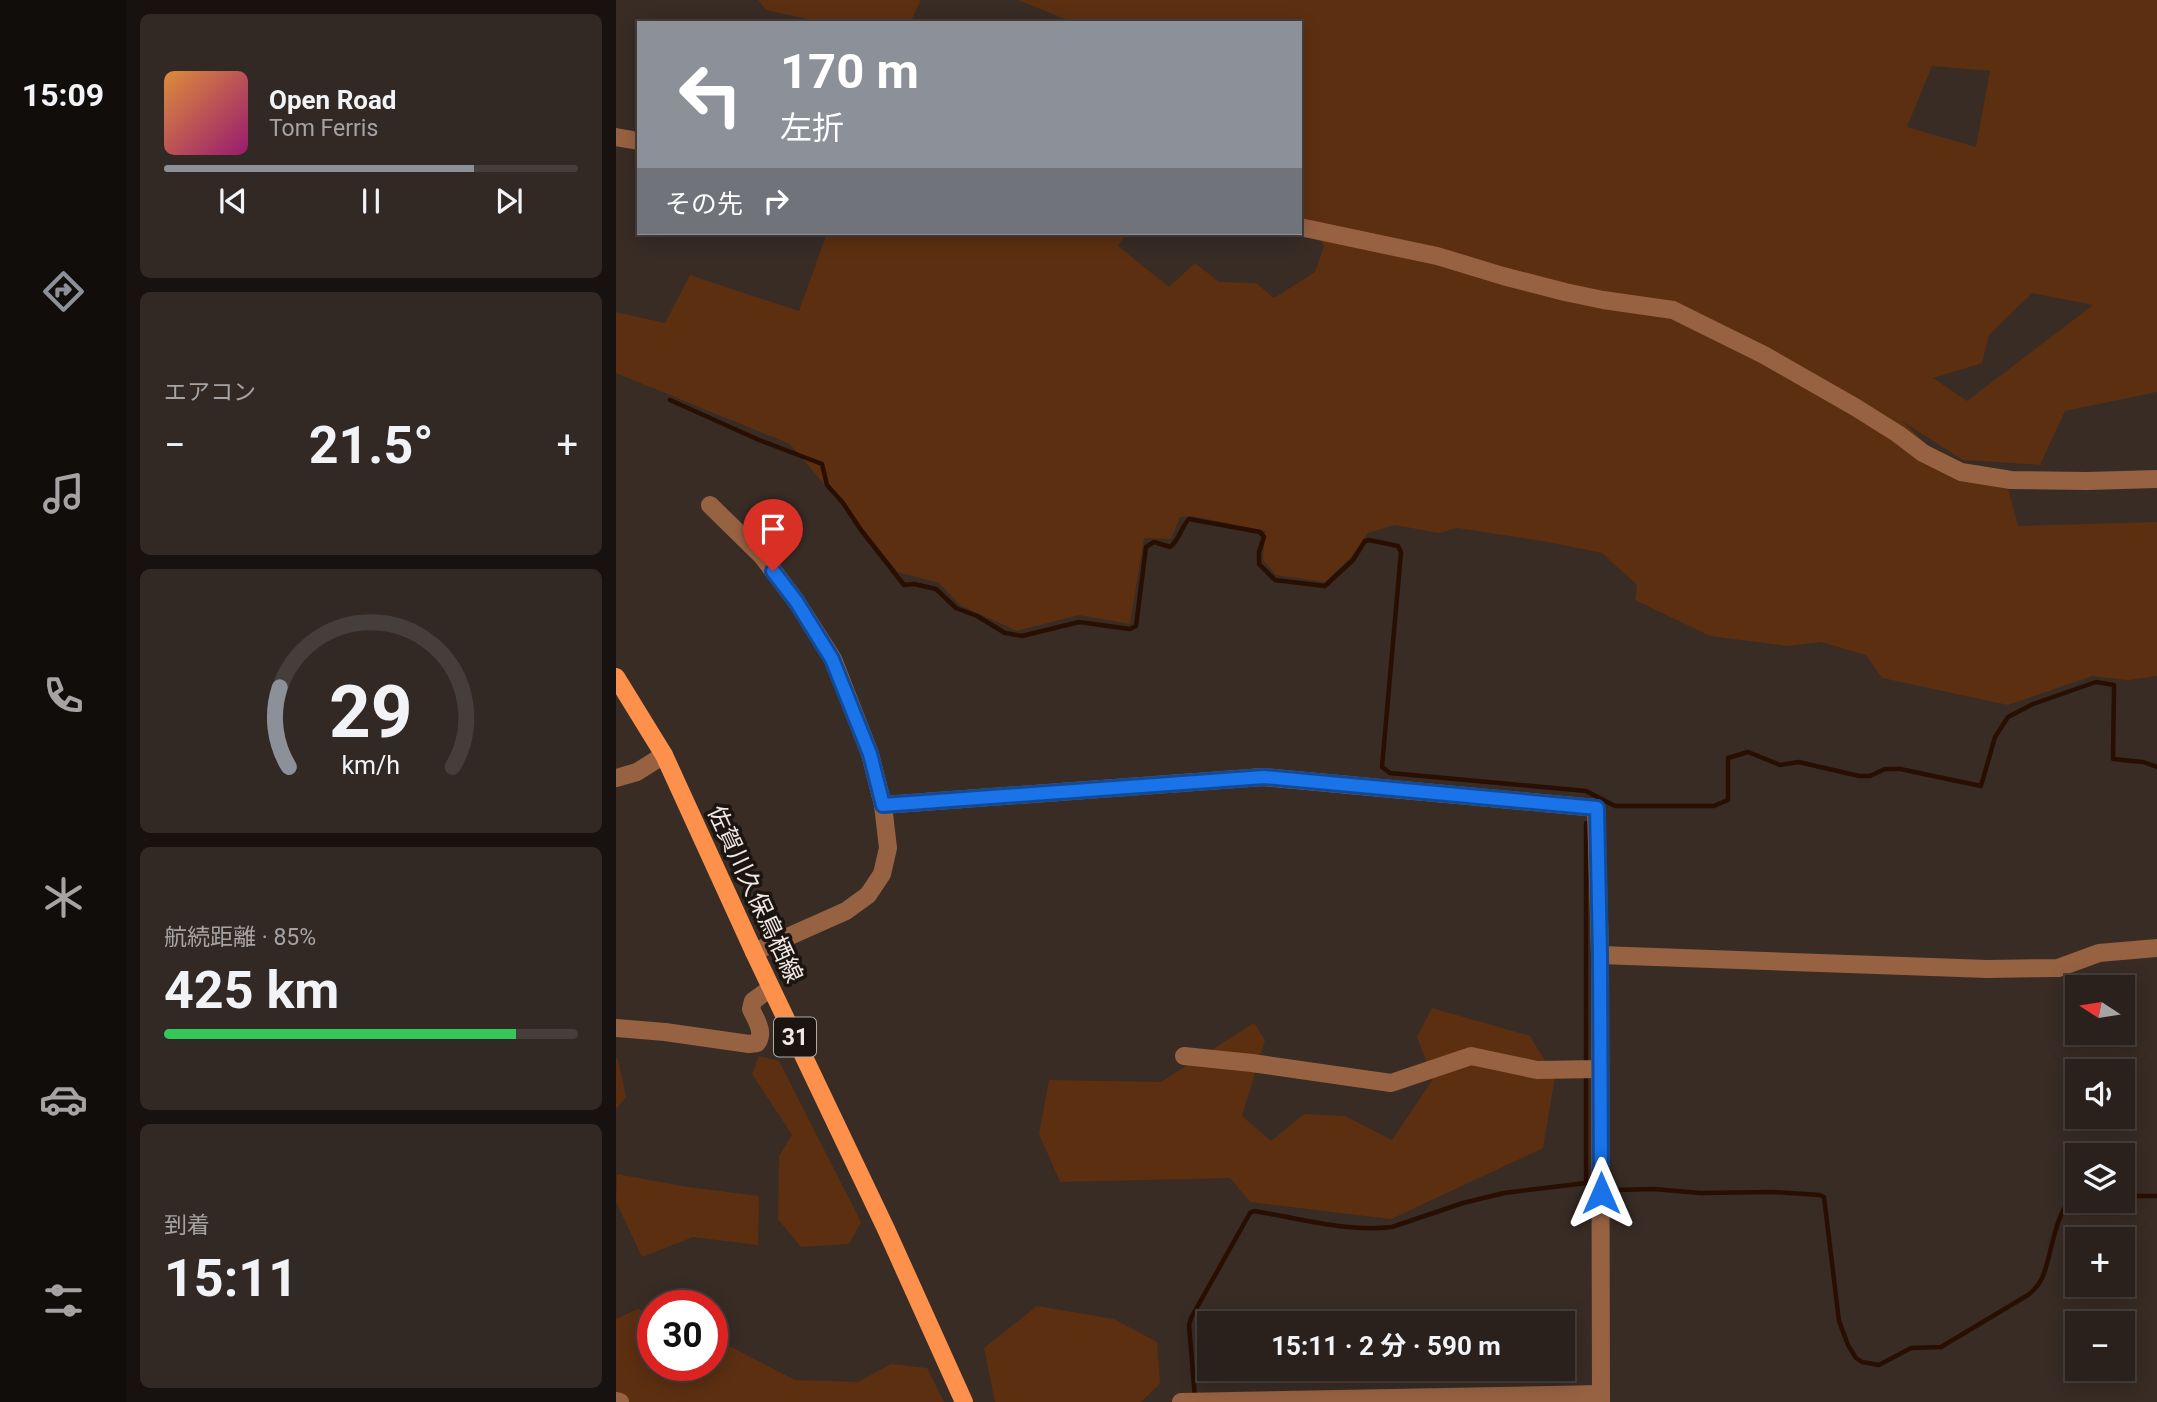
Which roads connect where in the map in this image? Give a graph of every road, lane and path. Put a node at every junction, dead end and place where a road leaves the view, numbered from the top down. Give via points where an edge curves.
1 (616, 136) edge
2 (637, 141) edge
3 (1302, 227) edge
4 (2157, 479) edge
5 (710, 505) dead end
6 (616, 677) edge
7 (664, 755) junction
8 (616, 778) edge
9 (883, 805) junction
10 (2157, 948) edge
11 (754, 952) junction
12 (1600, 955) junction
13 (771, 988) junction
14 (616, 1028) edge
15 (1184, 1056) dead end
16 (1600, 1069) junction
17 (1601, 1398) edge
18 (1189, 1401) edge
19 (964, 1402) edge

1 - 2 street
3 - 4 street via 1437,256 1565,292 1673,310 1764,355 1961,472 2011,480
5 - 9 street via 762,556 832,659 870,754
6 - 7 main road, 佐賀川久保鳥栖線 / 31
7 - 8 street via 637,772
7 - 11 main road, 佐賀川久保鳥栖線 / 31
9 - 11 street via 888,848 883,874 868,895 846,911
9 - 12 street via 1264,777 1597,808
10 - 12 street via 2099,953 2058,968 1987,970
11 - 13 main road, 佐賀川久保鳥栖線 / 31
12 - 16 street
13 - 14 street via 753,1001 751,1009 761,1031 757,1043
13 - 19 main road, 佐賀川久保鳥栖線 / 31
15 - 16 street via 1391,1083 1471,1056 1537,1070
16 - 17 street
17 - 18 street

